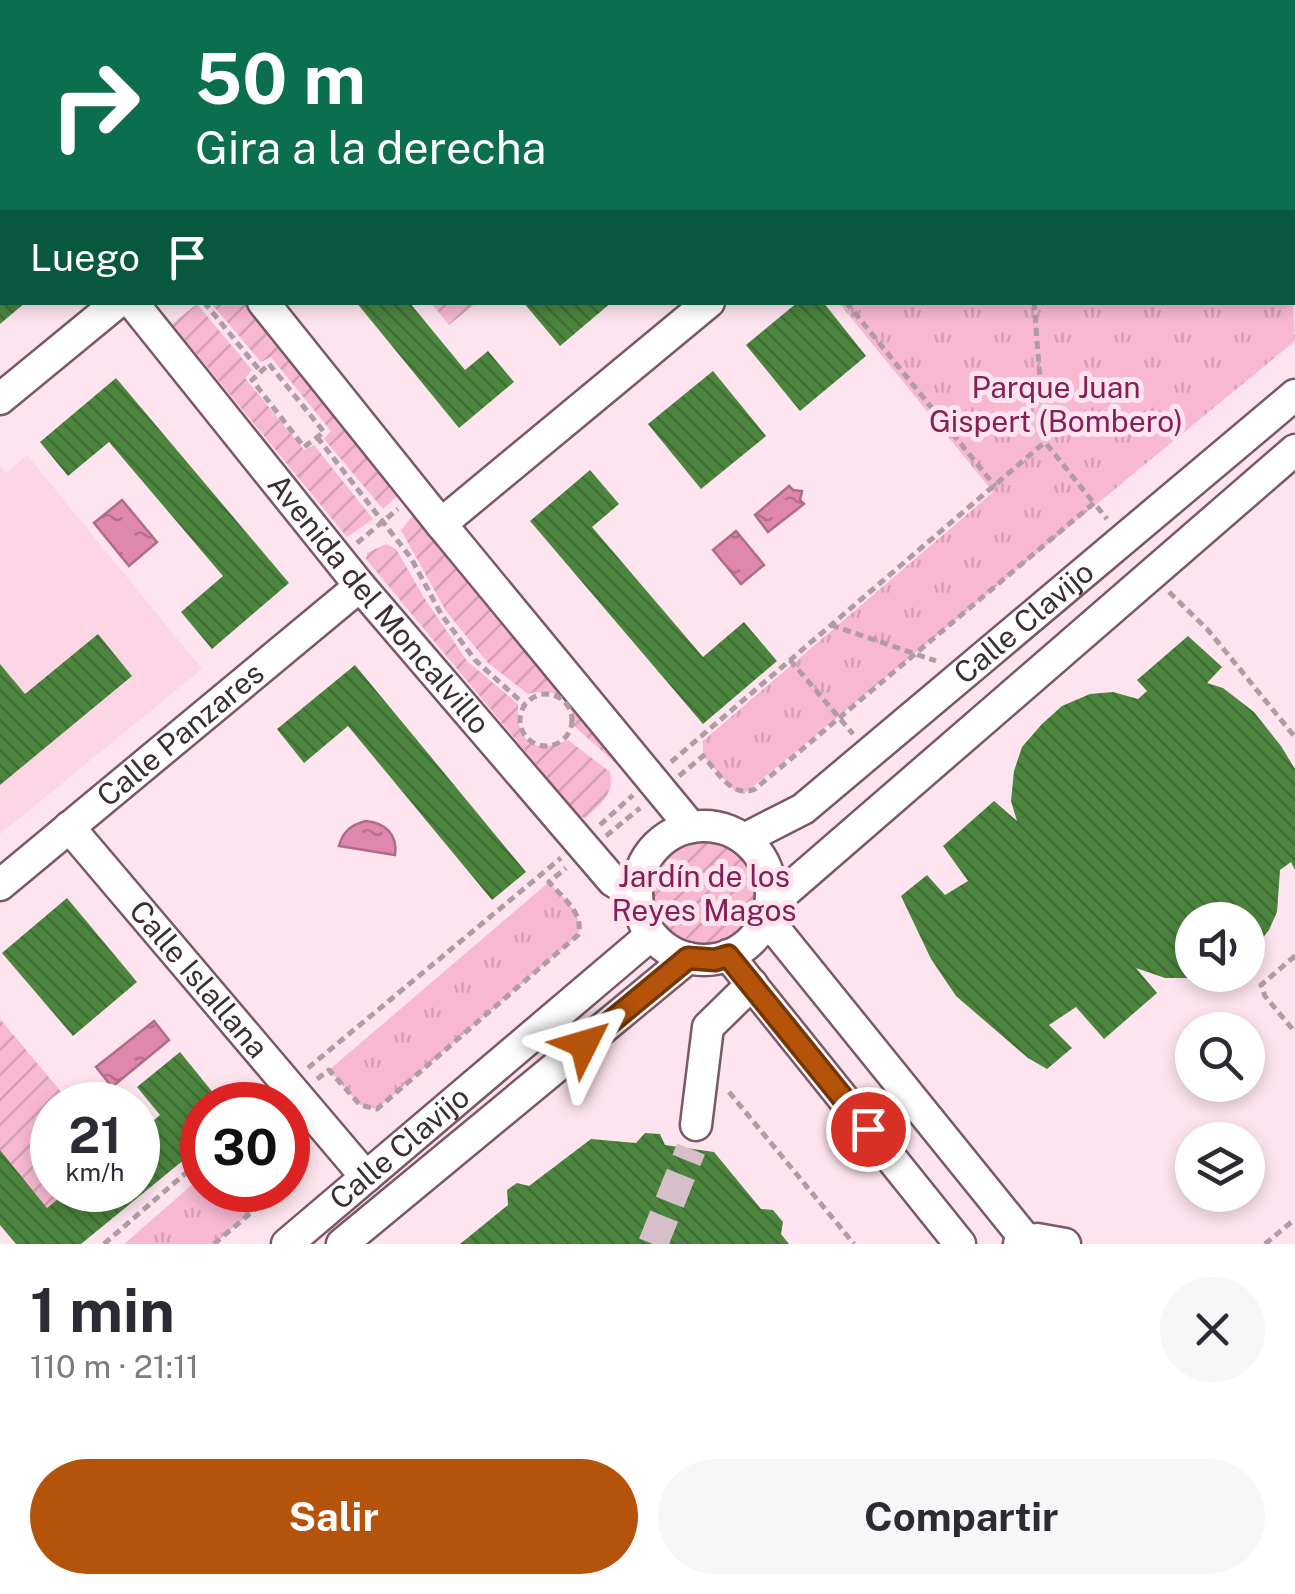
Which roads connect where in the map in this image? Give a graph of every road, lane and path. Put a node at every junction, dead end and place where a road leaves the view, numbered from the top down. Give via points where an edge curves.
1 (114, 305) edge
2 (134, 305) edge
3 (206, 305) edge
4 (265, 305) edge
5 (705, 305) edge
6 (848, 305) edge
7 (1034, 305) edge
8 (260, 372) junction
9 (1295, 395) edge
10 (0, 399) edge
11 (317, 437) junction
12 (1045, 442) junction
13 (1295, 450) edge
14 (994, 486) junction
15 (416, 494) junction
16 (1094, 503) dead end
17 (384, 520) junction
18 (440, 524) junction
19 (338, 558) junction
20 (360, 586) junction
21 (831, 625) junction
22 (790, 660) junction
23 (968, 671) junction
24 (525, 704) junction
25 (870, 754) junction
26 (703, 756) dead end
27 (656, 785) junction
28 (70, 827) junction
29 (691, 827) junction
30 (744, 839) junction
31 (584, 846) junction
32 (0, 885) edge
33 (636, 896) junction
34 (768, 911) junction
35 (651, 935) junction
36 (728, 956) junction
37 (1295, 956) edge
38 (688, 958) junction
39 (752, 984) junction
40 (1295, 1032) edge
41 (329, 1070) dead end
42 (285, 1082) edge
43 (292, 1082) edge
44 (724, 1085) dead end
45 (310, 1111) edge
46 (696, 1124) tunnel mouth
47 (366, 1177) junction
48 (180, 1178) edge
49 (252, 1212) edge
50 (1295, 1219) edge
51 (1023, 1242) edge
52 (104, 1244) edge
53 (214, 1244) edge
54 (287, 1244) edge
55 (342, 1244) edge
56 (854, 1244) edge
57 (960, 1244) edge
58 (1065, 1244) edge
59 (1265, 1244) edge

1 - 10 street
2 - 19 street, Avenida del Moncalvillo
3 - 8 path
4 - 15 street
5 - 18 street
6 - 14 path
7 - 12 path
8 - 11 path via 268,364 324,432
8 - 11 path via 252,380 304,447
9 - 23 street, Calle Clavijo
11 - 17 path
12 - 14 path
12 - 16 path
13 - 34 street, Calle Clavijo
14 - 21 path
15 - 17 path
15 - 18 street
17 - 19 path
17 - 24 path via 475,660
18 - 27 street
19 - 20 street, Avenida del Moncalvillo
20 - 28 street, Calle Panzares
20 - 31 street, Avenida del Moncalvillo
21 - 22 path
21 - 23 path
22 - 25 path
22 - 27 path
23 - 25 street, Calle Clavijo
24 - 24 path via 522,730 533,742 550,746 565,738 572,722 563,700 547,694
25 - 30 street, Calle Clavijo via 804,809
26 - 27 path
27 - 29 street
27 - 31 path
27 - 31 path
28 - 32 street, Calle Panzares
28 - 42 street, Calle Islallana
29 - 30 street via 719,827
29 - 33 street via 651,851
30 - 34 street via 766,868
31 - 33 street, Avenida del Moncalvillo
31 - 41 path via 549,882 576,913 578,935 376,1110 360,1106
31 - 43 path
33 - 35 street
34 - 36 street via 744,947
34 - 51 street
35 - 38 street
35 - 47 street, Calle Clavijo
36 - 38 street
36 - 39 street
37 - 40 path via 1261,986
38 - 55 street, Calle Clavijo
39 - 46 street via 708,1028
39 - 57 street
44 - 56 path
45 - 47 street, Calle Islallana
47 - 54 street, Calle Clavijo
48 - 52 path
49 - 53 path
50 - 59 path
51 - 58 street

